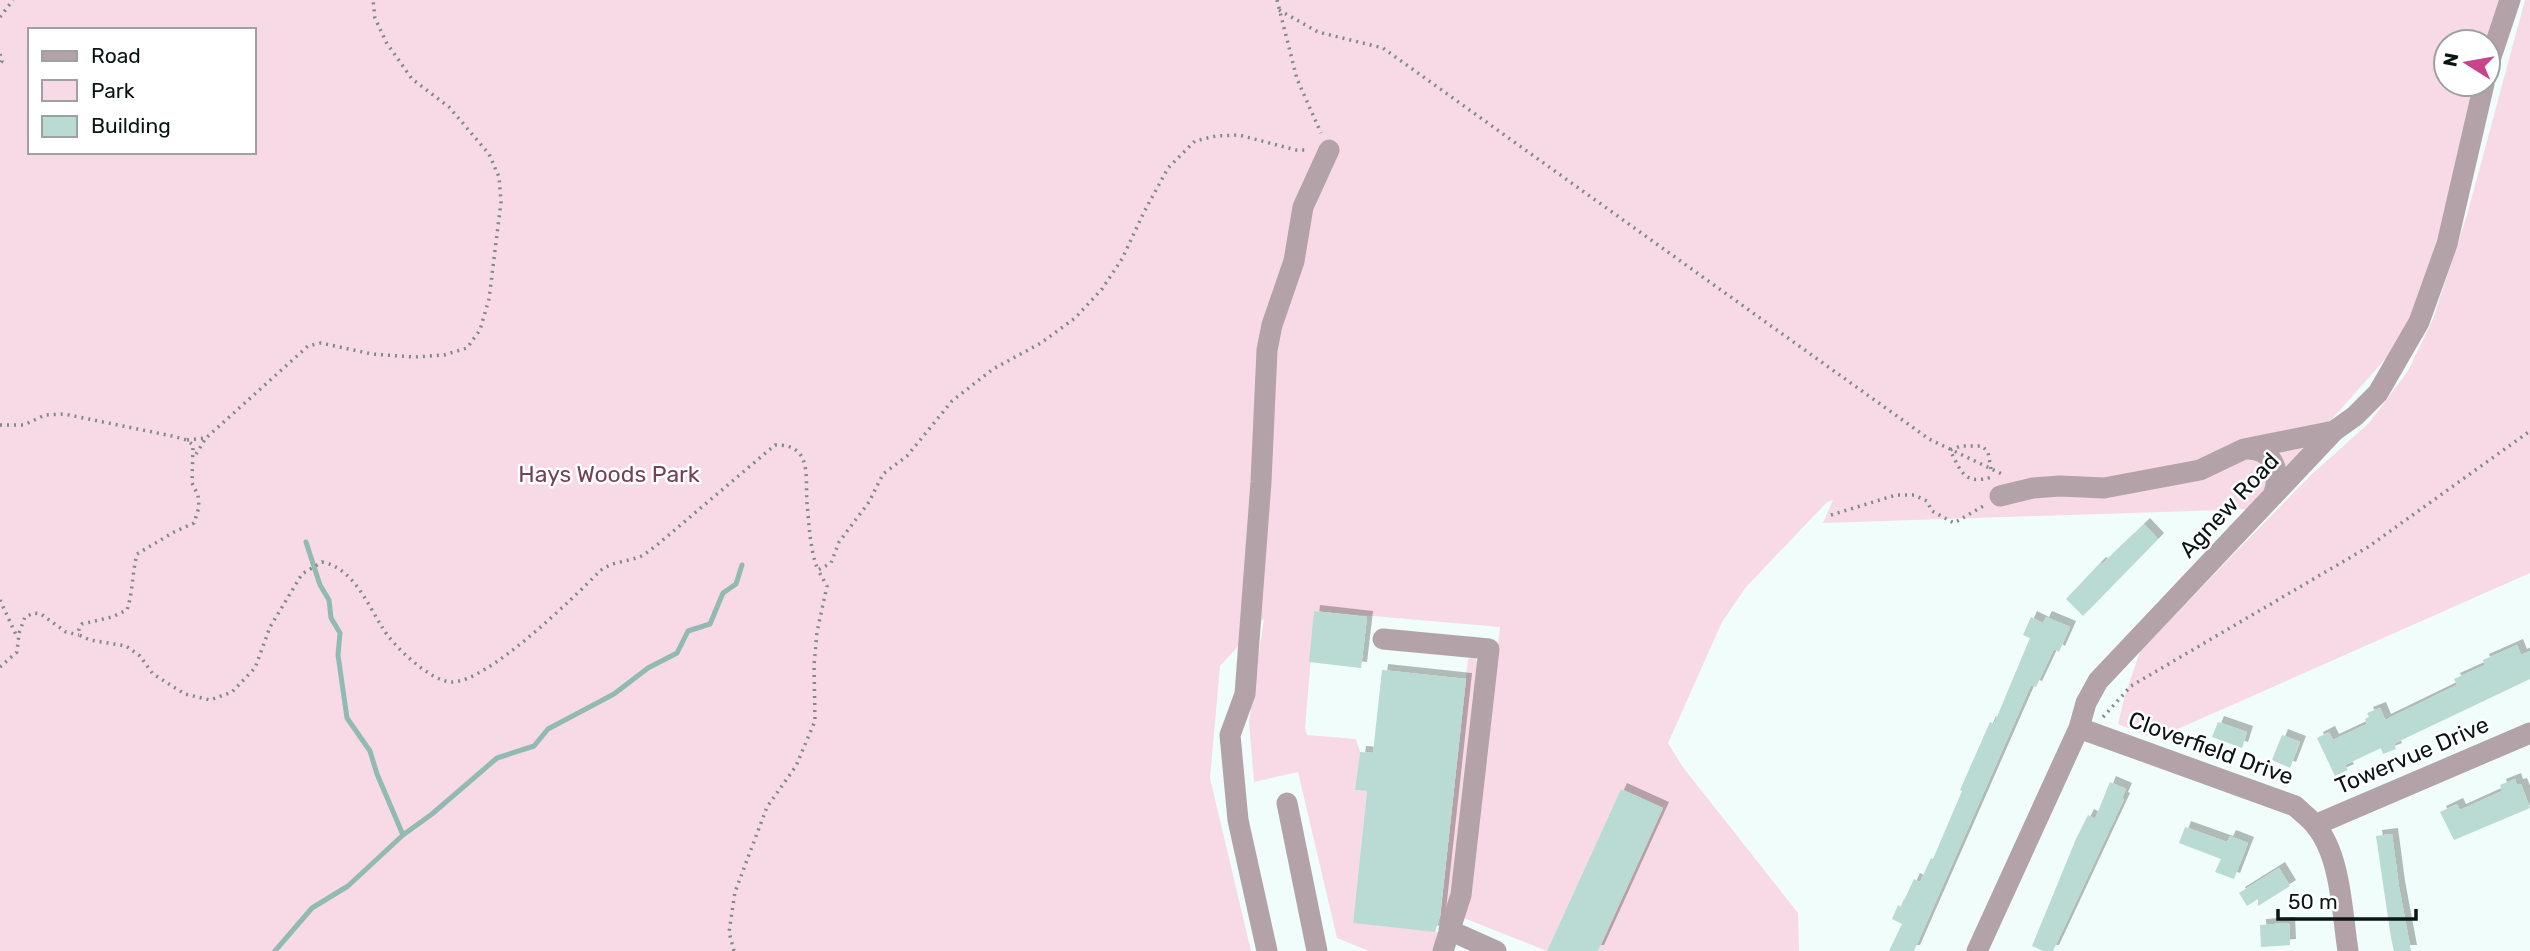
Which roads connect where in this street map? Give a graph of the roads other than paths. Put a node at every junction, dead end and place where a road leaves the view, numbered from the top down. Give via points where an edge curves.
1 (2510, 0) edge
2 (2501, 28) edge
3 (2481, 98) edge
4 (1329, 150) road end
5 (2334, 431) junction
6 (2244, 449) junction
7 (2000, 496) road end
8 (2272, 498) junction
9 (1383, 639) dead end
10 (2079, 728) junction
11 (2530, 733) edge
12 (1287, 803) dead end
13 (2315, 825) junction
14 (1450, 930) junction
15 (1267, 951) edge
16 (1317, 951) edge
17 (1443, 951) edge
18 (1496, 951) edge
19 (1977, 951) edge
20 (2348, 951) edge

1 - 2 street
3 - 5 street, Agnew Road via 2447,244 2419,322 2378,393
4 - 15 street via 1303,207 1294,261 1267,350 1245,694 1230,735 1238,820
5 - 6 street
5 - 8 street, Agnew Road
6 - 7 street via 2200,470 2104,488 2033,488
6 - 8 street via 2255,449 2274,460 2278,471
8 - 10 street, Agnew Road via 2098,681
9 - 14 street via 1489,649 1461,895
10 - 13 street, Cloverfield Drive via 2295,806
10 - 19 street, Agnew Road
11 - 13 street, Towervue Drive
12 - 16 street
13 - 20 street, Cloverfield Drive via 2334,863
14 - 17 street
14 - 18 street

